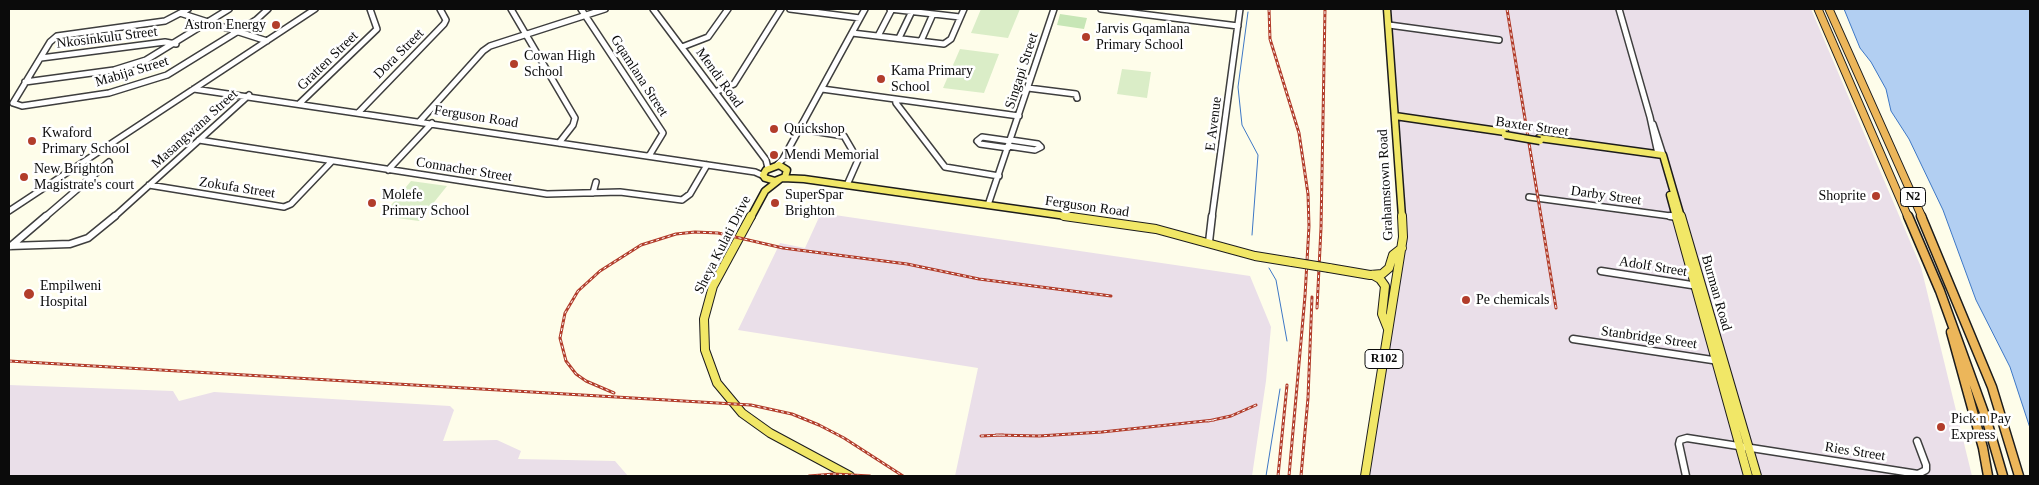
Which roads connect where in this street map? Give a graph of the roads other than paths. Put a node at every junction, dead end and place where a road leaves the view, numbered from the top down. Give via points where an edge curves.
1 (188, 9) edge
2 (230, 9) edge
3 (268, 9) edge
4 (315, 9) edge
5 (370, 9) edge
6 (440, 9) edge
7 (511, 9) edge
8 (581, 9) edge
9 (605, 9) edge
10 (653, 9) edge
11 (728, 9) edge
12 (781, 9) edge
13 (790, 9) edge
14 (865, 9) edge
15 (891, 9) edge
16 (964, 9) edge
17 (1054, 9) edge
18 (1101, 9) edge
19 (1240, 9) edge
20 (1387, 9) edge
21 (1619, 9) edge
22 (1818, 9) edge
23 (1829, 9) edge
24 (912, 10) edge
25 (1149, 12) edge
26 (180, 13) junction
27 (933, 14) junction
28 (585, 15) junction
29 (960, 17) junction
30 (860, 18) junction
31 (210, 22) junction
32 (1389, 25) junction
33 (1238, 26) junction
34 (238, 31) junction
35 (852, 32) junction
36 (526, 34) junction
37 (878, 36) junction
38 (899, 38) junction
39 (267, 40) junction
40 (1499, 40) dead end
41 (920, 41) junction
42 (176, 44) junction
43 (682, 47) junction
44 (41, 58) junction
45 (25, 82) junction
46 (1028, 88) junction
47 (194, 89) junction
48 (822, 89) junction
49 (715, 92) junction
50 (249, 96) junction
51 (1077, 98) dead end
52 (895, 99) junction
53 (300, 103) junction
54 (359, 112) junction
55 (1019, 116) junction
56 (1395, 118) junction
57 (420, 121) junction
58 (432, 123) junction
59 (800, 129) junction
60 (199, 140) junction
61 (559, 143) junction
62 (1009, 144) junction
63 (649, 156) junction
64 (1661, 157) junction
65 (332, 161) junction
66 (109, 162) dead end
67 (708, 165) junction
68 (388, 170) junction
69 (766, 171) junction
70 (781, 171) junction
71 (998, 176) junction
72 (596, 182) dead end
73 (149, 185) junction
74 (847, 185) junction
75 (765, 191) junction
76 (593, 192) junction
77 (1529, 197) dead end
78 (988, 205) junction
79 (9, 211) edge
80 (1678, 217) junction
81 (1209, 242) junction
82 (10, 246) edge
83 (1402, 248) junction
84 (1601, 272) dead end
85 (1370, 275) junction
86 (1698, 286) junction
87 (1940, 291) junction
88 (1389, 331) junction
89 (1573, 339) dead end
90 (1719, 361) junction
91 (1992, 388) junction
92 (1917, 441) dead end
93 (1740, 446) junction
94 (1749, 448) junction
95 (850, 476) edge
96 (1364, 476) edge
97 (1686, 476) edge
98 (1748, 476) edge
99 (1757, 476) edge
100 (1988, 476) edge
101 (2003, 476) edge
102 (2019, 476) edge
103 (2025, 476) edge

1 - 26 street
2 - 31 street
3 - 34 street, Mabija Street
4 - 39 street
5 - 53 street, Gratten Street via 377,29
6 - 54 street, Dora Street via 446,20 444,24
7 - 36 street
8 - 28 street, Gqamlana Street
9 - 28 street
10 - 43 street, Mendi Road
11 - 43 street via 708,37
12 - 49 street via 734,84
13 - 30 street
14 - 30 street
15 - 24 street
15 - 37 street
16 - 29 street
17 - 46 street, Singapi Street
18 - 25 street
19 - 33 street, E Avenue
20 - 32 main road, Grahamstown Road / R102
21 - 64 street, Burman Road
22 - 87 highway, N2
23 - 91 highway, N2 via 1911,192
24 - 27 street
24 - 38 street
25 - 33 street
26 - 31 street
26 - 44 street via 161,21 61,34 52,40
27 - 29 street
27 - 41 street
28 - 36 street
28 - 63 street, Gqamlana Street via 663,133
29 - 41 street via 951,39 946,43
30 - 35 street
31 - 34 street
31 - 42 street
32 - 40 street
32 - 56 main road, Grahamstown Road / R102
33 - 81 street, E Avenue
34 - 39 street
34 - 45 street, Mabija Street via 174,72 114,93 15,105 13,101
35 - 37 street
35 - 48 street
36 - 57 street via 483,51
36 - 61 street via 575,120
37 - 38 street
38 - 41 street
39 - 47 street
42 - 44 street, Nkosinkulu Street via 165,42
42 - 45 street via 151,58 117,70
43 - 49 street, Mendi Road
44 - 45 street
46 - 51 street via 1077,94
46 - 55 street, Singapi Street
47 - 50 street, Ferguson Road
47 - 79 street
48 - 52 street
48 - 59 street
49 - 69 street, Mendi Road
50 - 53 street, Ferguson Road
50 - 60 street, Masangwana Street
52 - 55 street
52 - 71 street via 944,166
53 - 54 street, Ferguson Road
54 - 57 street, Ferguson Road
55 - 62 street, Singapi Street
56 - 64 main road, Baxter Street, bridge
56 - 83 main road, Grahamstown Road / R102
57 - 58 street, Ferguson Road
58 - 61 street, Ferguson Road
58 - 68 street
59 - 70 street
59 - 74 street via 844,136 858,160
60 - 65 street, Connacher Street
60 - 73 street, Masangwana Street
61 - 63 street, Ferguson Road
62 - 62 street via 1038,144 1041,147 1035,150
62 - 62 street via 980,144 977,141 982,137
62 - 71 street, Singapi Street
63 - 67 street, Ferguson Road
64 - 80 main road, Burman Road
65 - 68 street, Connacher Street
65 - 73 street, Zokufa Street via 291,204 284,207
66 - 82 street
67 - 69 street, Ferguson Road
67 - 76 street, Connacher Street via 690,194 682,200
68 - 76 street, Connacher Street via 542,194
69 - 70 main road
69 - 70 main road, Ferguson Road
69 - 75 main road, Sheya Kulati Drive
70 - 74 main road, Ferguson Road via 798,178
70 - 75 main road, Sheya Kulati Drive
71 - 78 street, Singapi Street
72 - 76 street
73 - 82 street, Masangwana Street via 88,238 70,244
74 - 78 main road, Ferguson Road
75 - 95 main road, Sheya Kulati Drive via 710,292 703,327 707,359 723,391 754,424
77 - 80 street, Darby Street
78 - 81 main road, Ferguson Road via 1156,229
80 - 86 main road, Burman Road
81 - 85 main road, Ferguson Road, bridge via 1255,256
83 - 85 main road via 1393,255 1387,271
83 - 88 main road, Grahamstown Road / R102
84 - 86 street, Adolf Street
85 - 88 main road via 1377,277 1385,286 1382,314
86 - 90 main road, Burman Road
87 - 100 highway
87 - 101 highway, N2
88 - 96 main road, Grahamstown Road / R102
89 - 90 street, Stanbridge Street
90 - 93 main road, Burman Road
90 - 94 main road, Burman Road
91 - 102 highway, N2
91 - 103 highway
92 - 94 street, Ries Street via 1926,468 1918,474
93 - 94 street
93 - 97 street via 1682,439 1678,446
93 - 98 main road, Burman Road
94 - 99 main road, Burman Road

